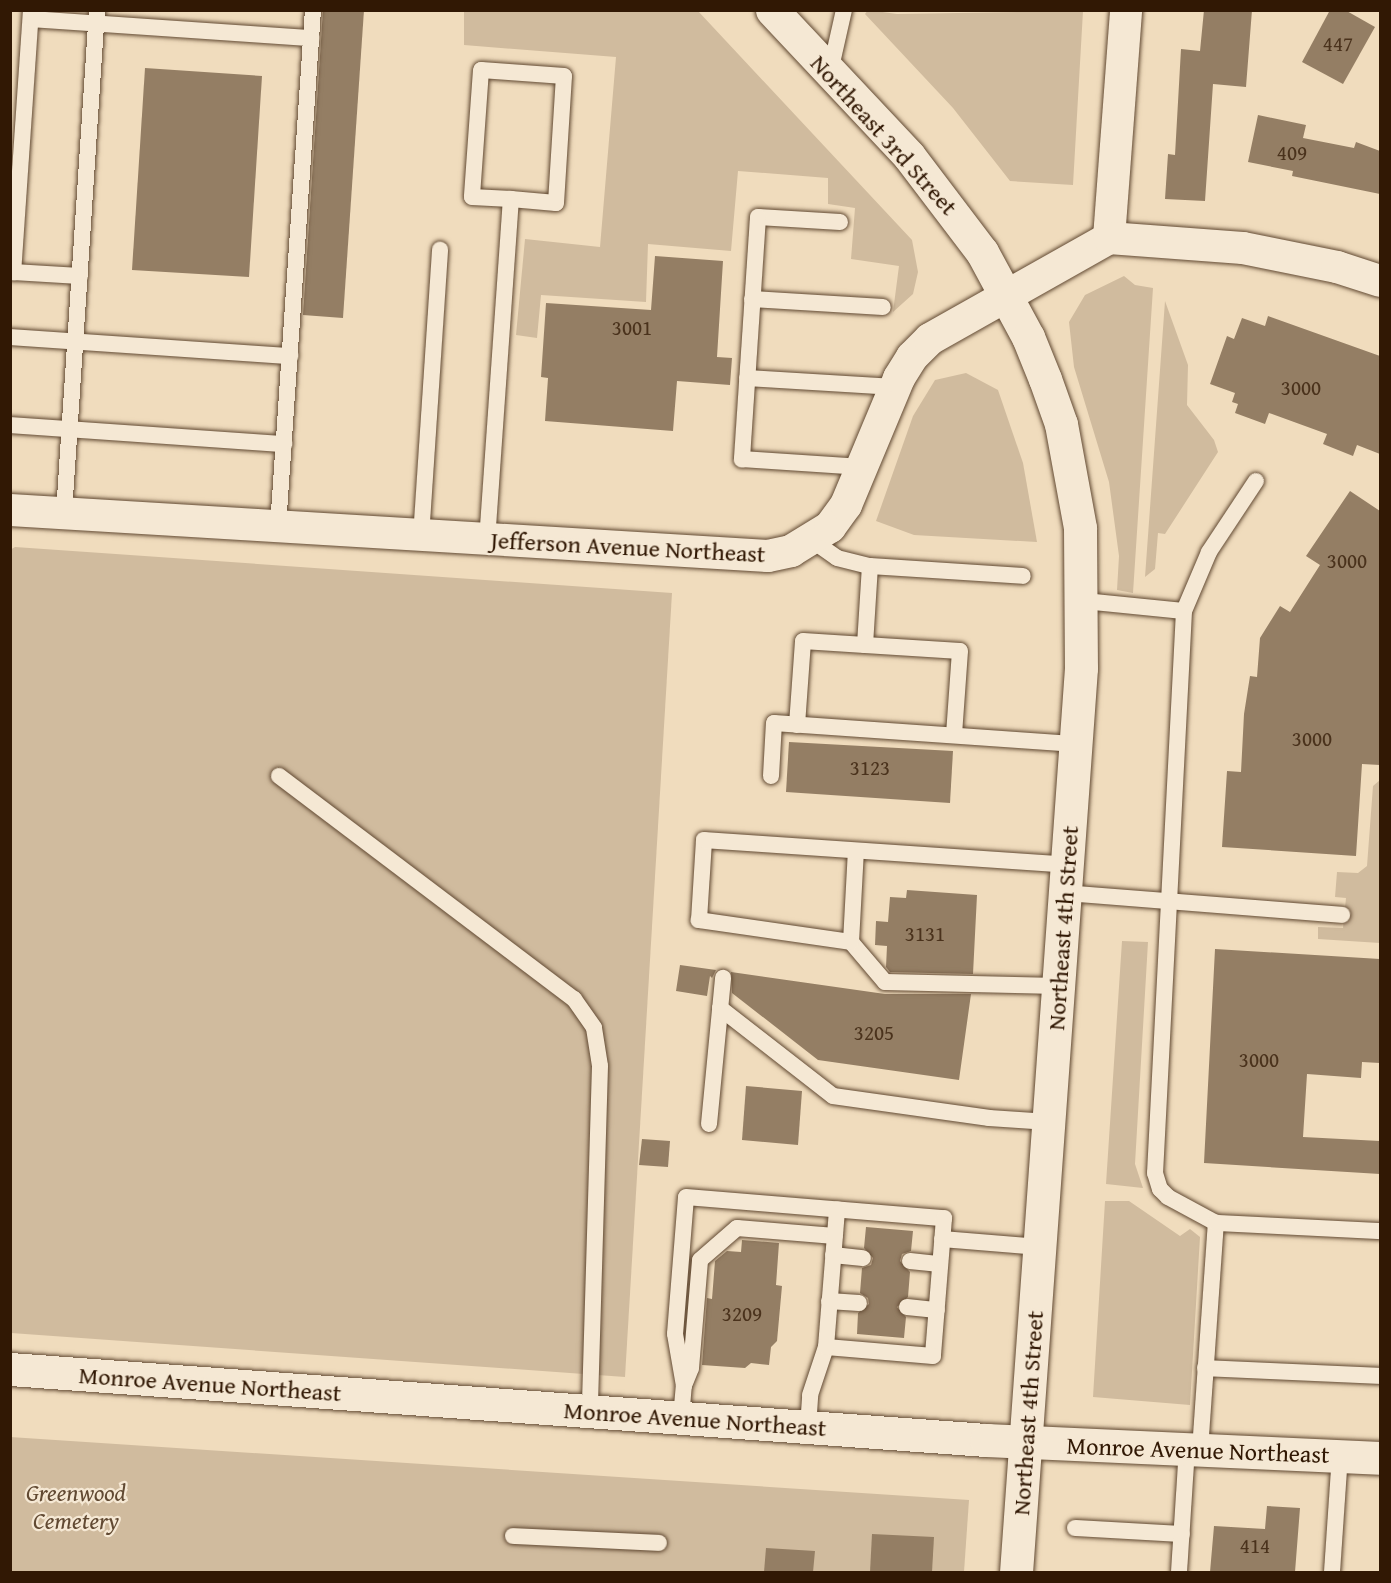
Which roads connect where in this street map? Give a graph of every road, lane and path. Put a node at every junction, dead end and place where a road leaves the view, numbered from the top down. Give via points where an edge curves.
1 (313, 10) edge
2 (772, 10) edge
3 (844, 10) edge
4 (1126, 10) edge
5 (31, 15) edge
6 (97, 17) edge
7 (311, 38) junction
8 (830, 72) junction
9 (511, 199) junction
10 (840, 222) dead end
11 (1109, 238) junction
12 (440, 250) dead end
13 (80, 276) junction
14 (1380, 281) edge
15 (1006, 296) junction
16 (752, 298) junction
17 (883, 307) dead end
18 (10, 337) edge
19 (75, 341) junction
20 (290, 356) junction
21 (747, 378) junction
22 (895, 387) junction
23 (10, 425) edge
24 (69, 429) junction
25 (284, 444) junction
26 (862, 467) junction
27 (1256, 481) dead end
28 (10, 510) edge
29 (64, 513) junction
30 (278, 527) junction
31 (421, 537) junction
32 (487, 541) junction
33 (813, 541) junction
34 (870, 566) junction
35 (1023, 576) dead end
36 (1084, 601) junction
37 (1184, 611) junction
38 (865, 645) junction
39 (797, 725) junction
40 (954, 735) junction
41 (1076, 744) junction
42 (279, 776) dead end
43 (771, 776) dead end
44 (856, 851) junction
45 (1066, 879) junction
46 (1169, 901) junction
47 (1342, 915) dead end
48 (851, 942) junction
49 (723, 978) dead end
50 (1059, 986) junction
51 (720, 1008) junction
52 (1048, 1122) junction
53 (709, 1124) dead end
54 (837, 1209) junction
55 (1216, 1223) junction
56 (1380, 1231) edge
57 (835, 1236) junction
58 (942, 1239) junction
59 (1040, 1246) junction
60 (833, 1255) junction
61 (863, 1258) dead end
62 (910, 1262) dead end
63 (940, 1264) junction
64 (829, 1301) junction
65 (859, 1303) dead end
66 (907, 1307) dead end
67 (937, 1310) junction
68 (826, 1347) junction
69 (1206, 1368) junction
70 (10, 1369) edge
71 (1380, 1376) edge
72 (684, 1386) junction
73 (590, 1412) junction
74 (681, 1418) junction
75 (808, 1427) junction
76 (1026, 1443) junction
77 (1193, 1450) junction
78 (1340, 1455) junction
79 (1380, 1458) edge
80 (1075, 1528) dead end
81 (1182, 1534) junction
82 (513, 1536) dead end
83 (659, 1543) dead end
84 (1016, 1572) edge
85 (1179, 1572) edge
86 (1332, 1572) edge

1 - 7 lane
2 - 8 main road, Northeast 3rd Street
3 - 8 lane
4 - 11 street
5 - 6 lane
5 - 13 lane via 13,272
6 - 7 lane
6 - 13 lane
7 - 20 lane
8 - 15 main road, Northeast 3rd Street via 934,186 981,252
9 - 9 lane via 556,203 564,76 481,70 472,197
9 - 32 lane
10 - 16 lane via 758,217
11 - 14 street via 1242,248 1337,267
11 - 15 street, Jefferson Avenue Northeast
12 - 31 lane
13 - 19 lane
15 - 22 street, Jefferson Avenue Northeast via 930,339 912,357
15 - 36 main road, Northeast 4th Street via 1028,337 1061,424 1080,528
16 - 17 lane
16 - 21 lane
18 - 19 lane
19 - 20 lane
19 - 24 lane
20 - 25 lane
21 - 22 lane
21 - 26 lane via 742,459
22 - 26 street, Jefferson Avenue Northeast
23 - 24 lane
24 - 25 lane
24 - 29 lane
25 - 30 lane
26 - 33 street, Jefferson Avenue Northeast via 846,505 830,527
27 - 37 lane via 1209,552
28 - 29 street, Jefferson Avenue Northeast
29 - 30 street, Jefferson Avenue Northeast
30 - 31 street, Jefferson Avenue Northeast
31 - 32 street, Jefferson Avenue Northeast
32 - 33 street, Jefferson Avenue Northeast via 735,557 783,553
33 - 34 lane via 837,558
34 - 35 lane
34 - 38 lane
36 - 37 lane
36 - 41 main road, Northeast 4th Street
37 - 46 lane
38 - 39 lane via 803,640
38 - 40 lane via 960,651
39 - 40 lane
39 - 43 lane via 774,723
40 - 41 lane
41 - 45 main road, Northeast 4th Street
42 - 73 lane via 574,999 594,1028 600,1066
44 - 45 lane
44 - 48 lane
44 - 48 lane via 704,840 699,920
45 - 46 lane
45 - 50 main road, Northeast 4th Street
46 - 47 lane
46 - 55 lane via 1155,1173 1160,1189 1168,1197
48 - 50 lane via 885,982
49 - 51 lane
50 - 52 main road, Northeast 4th Street
51 - 52 lane via 833,1096
51 - 53 lane
52 - 59 main road, Northeast 4th Street
54 - 57 lane
54 - 58 lane via 944,1218
54 - 72 lane via 686,1197 675,1334
55 - 56 lane
55 - 69 lane
57 - 60 lane
57 - 72 lane via 737,1228 700,1260 691,1368
58 - 59 lane
58 - 63 lane
59 - 76 main road, Northeast 4th Street
60 - 61 lane
60 - 64 lane
62 - 63 lane
63 - 67 lane
64 - 65 lane
64 - 68 lane
66 - 67 lane
67 - 68 lane via 933,1356
68 - 75 lane via 810,1395
69 - 71 lane
69 - 77 lane
70 - 73 main road, Monroe Avenue Northeast
72 - 74 lane
73 - 74 main road, Monroe Avenue Northeast
74 - 75 main road, Monroe Avenue Northeast
75 - 76 main road, Monroe Avenue Northeast
76 - 77 main road, Monroe Avenue Northeast
76 - 84 main road, Northeast 4th Street
77 - 78 main road, Monroe Avenue Northeast
77 - 81 lane
78 - 79 main road, Monroe Avenue Northeast
78 - 86 lane
80 - 81 lane
81 - 85 lane
82 - 83 lane

